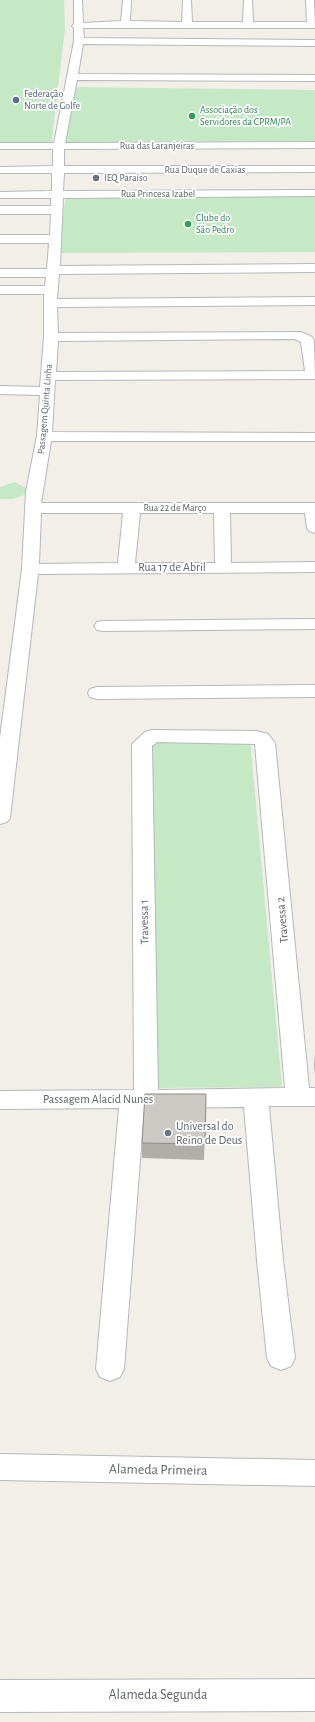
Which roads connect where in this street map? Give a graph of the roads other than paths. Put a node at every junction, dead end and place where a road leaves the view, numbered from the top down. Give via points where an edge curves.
1 (78, 0) edge
2 (127, 0) edge
3 (188, 0) edge
4 (248, 0) edge
5 (310, 0) edge
6 (125, 24) junction
7 (187, 24) junction
8 (248, 25) junction
9 (313, 25) edge
10 (77, 26) junction
11 (79, 41) junction
12 (315, 43) edge
13 (72, 77) junction
14 (315, 78) edge
15 (315, 145) edge
16 (0, 146) edge
17 (59, 146) junction
18 (315, 169) edge
19 (0, 170) edge
20 (58, 171) junction
21 (315, 193) edge
22 (0, 195) edge
23 (58, 202) junction
24 (0, 210) edge
25 (0, 239) edge
26 (56, 239) junction
27 (312, 268) edge
28 (53, 272) junction
29 (0, 273) edge
30 (0, 290) edge
31 (314, 293) edge
32 (51, 296) junction
33 (51, 337) junction
34 (314, 375) edge
35 (48, 383) junction
36 (0, 390) edge
37 (44, 436) junction
38 (315, 437) edge
39 (222, 507) junction
40 (35, 508) junction
41 (132, 508) junction
42 (314, 508) edge
43 (315, 528) edge
44 (126, 567) junction
45 (223, 567) junction
46 (315, 567) edge
47 (30, 569) junction
48 (315, 624) edge
49 (103, 626) dead end
50 (315, 691) edge
51 (97, 692) dead end
52 (5, 727) edge
53 (265, 743) joint
54 (0, 818) edge
55 (307, 1097) edge
56 (256, 1098) junction
57 (139, 1099) junction
58 (0, 1100) edge
59 (281, 1358) dead end
60 (110, 1369) dead end
61 (0, 1467) edge
62 (315, 1473) edge
63 (315, 1695) edge
64 (0, 1696) edge

1 - 10 street, Passagem Quinta Linha
2 - 6 street
3 - 7 street
4 - 8 street
5 - 9 street
6 - 7 street
6 - 10 street
7 - 8 street
8 - 9 street
10 - 11 street, Passagem Quinta Linha
11 - 12 street
11 - 13 street, Passagem Quinta Linha via 80,63
13 - 14 street
13 - 17 street, Passagem Quinta Linha
15 - 17 street, Rua das Laranjeiras
16 - 17 street, Rua das Laranjeiras
17 - 20 street, Passagem Quinta Linha
18 - 20 street, Rua Duque de Caxias
19 - 20 street, Rua Duque de Caxias
20 - 23 street, Passagem Quinta Linha
21 - 23 street, Rua Princesa Izabel
22 - 23 street, Rua Princesa Izabel
23 - 24 street
23 - 26 street, Passagem Quinta Linha
25 - 26 street
26 - 28 street, Passagem Quinta Linha
27 - 28 street
27 - 31 street
28 - 29 street
28 - 32 street, Passagem Quinta Linha
30 - 32 street
31 - 32 street
32 - 33 street, Passagem Quinta Linha
33 - 34 street via 296,335 306,340
33 - 35 street, Passagem Quinta Linha
34 - 35 street
35 - 36 street
35 - 37 street, Passagem Quinta Linha
37 - 38 street
37 - 40 street, Passagem Quinta Linha via 34,491
39 - 41 street, Rua 22 de Março
39 - 42 street, Rua 22 de Março
39 - 45 street
40 - 41 street, Rua 22 de Março
40 - 47 street, Passagem Quinta Linha
41 - 44 street
42 - 43 street
44 - 45 street, Rua 17 de Abril
44 - 47 street, Rua 17 de Abril
45 - 46 street, Rua 17 de Abril
47 - 52 street, Passagem Quinta Linha
48 - 49 street
50 - 51 street
52 - 54 street, Passagem Quinta Linha
53 - 55 street, Travessa 2
53 - 57 street, Travessa 1 via 256,737 152,736 142,744
55 - 56 street, Passagem Alacid Nunes
56 - 57 street, Passagem Alacid Nunes
56 - 59 street via 270,1269
57 - 58 street, Passagem Alacid Nunes
57 - 60 street, Travessa 1
61 - 62 street, Alameda Primeira
63 - 64 street, Alameda Segunda

